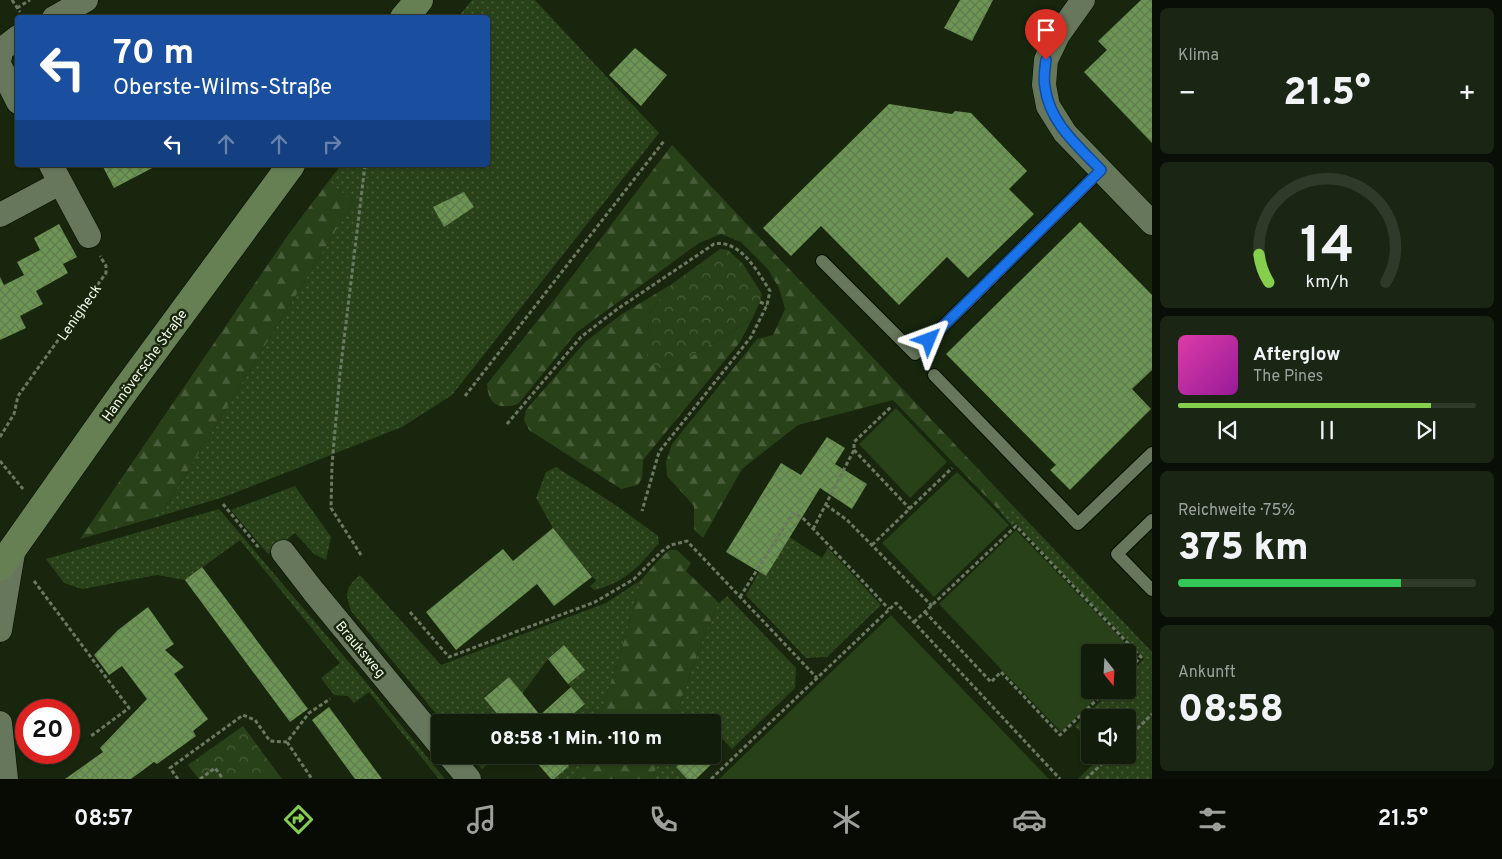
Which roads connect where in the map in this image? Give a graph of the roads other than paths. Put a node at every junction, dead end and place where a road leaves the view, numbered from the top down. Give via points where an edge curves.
1 (86, 0) edge
2 (419, 0) edge
3 (1083, 0) edge
4 (59, 15) edge
5 (406, 15) edge
6 (15, 39) edge
7 (1, 66) edge
8 (15, 96) edge
9 (289, 167) edge
10 (1101, 170) junction
11 (56, 174) edge
12 (0, 215) edge
13 (1152, 224) edge
14 (89, 236) road end
15 (822, 261) dead end
16 (934, 375) dead end
17 (1152, 453) edge
18 (1152, 520) edge
19 (283, 552) road end
20 (5, 557) edge
21 (1152, 590) edge
22 (0, 630) edge
23 (0, 724) edge
24 (431, 734) edge
25 (456, 764) edge
26 (6, 779) edge
27 (469, 779) edge

1 - 4 street
2 - 5 main road
3 - 10 street via 1058,35 1046,60 1044,85 1048,106 1065,133
6 - 7 street via 1,50
7 - 8 street
9 - 20 main road, Hannöversche Straße
10 - 13 street
10 - 15 lane via 915,354
11 - 12 street
11 - 14 street
16 - 17 lane via 1078,524
18 - 21 lane via 1117,554
19 - 24 street, Brauksweg
20 - 22 street
23 - 26 street
25 - 27 street

